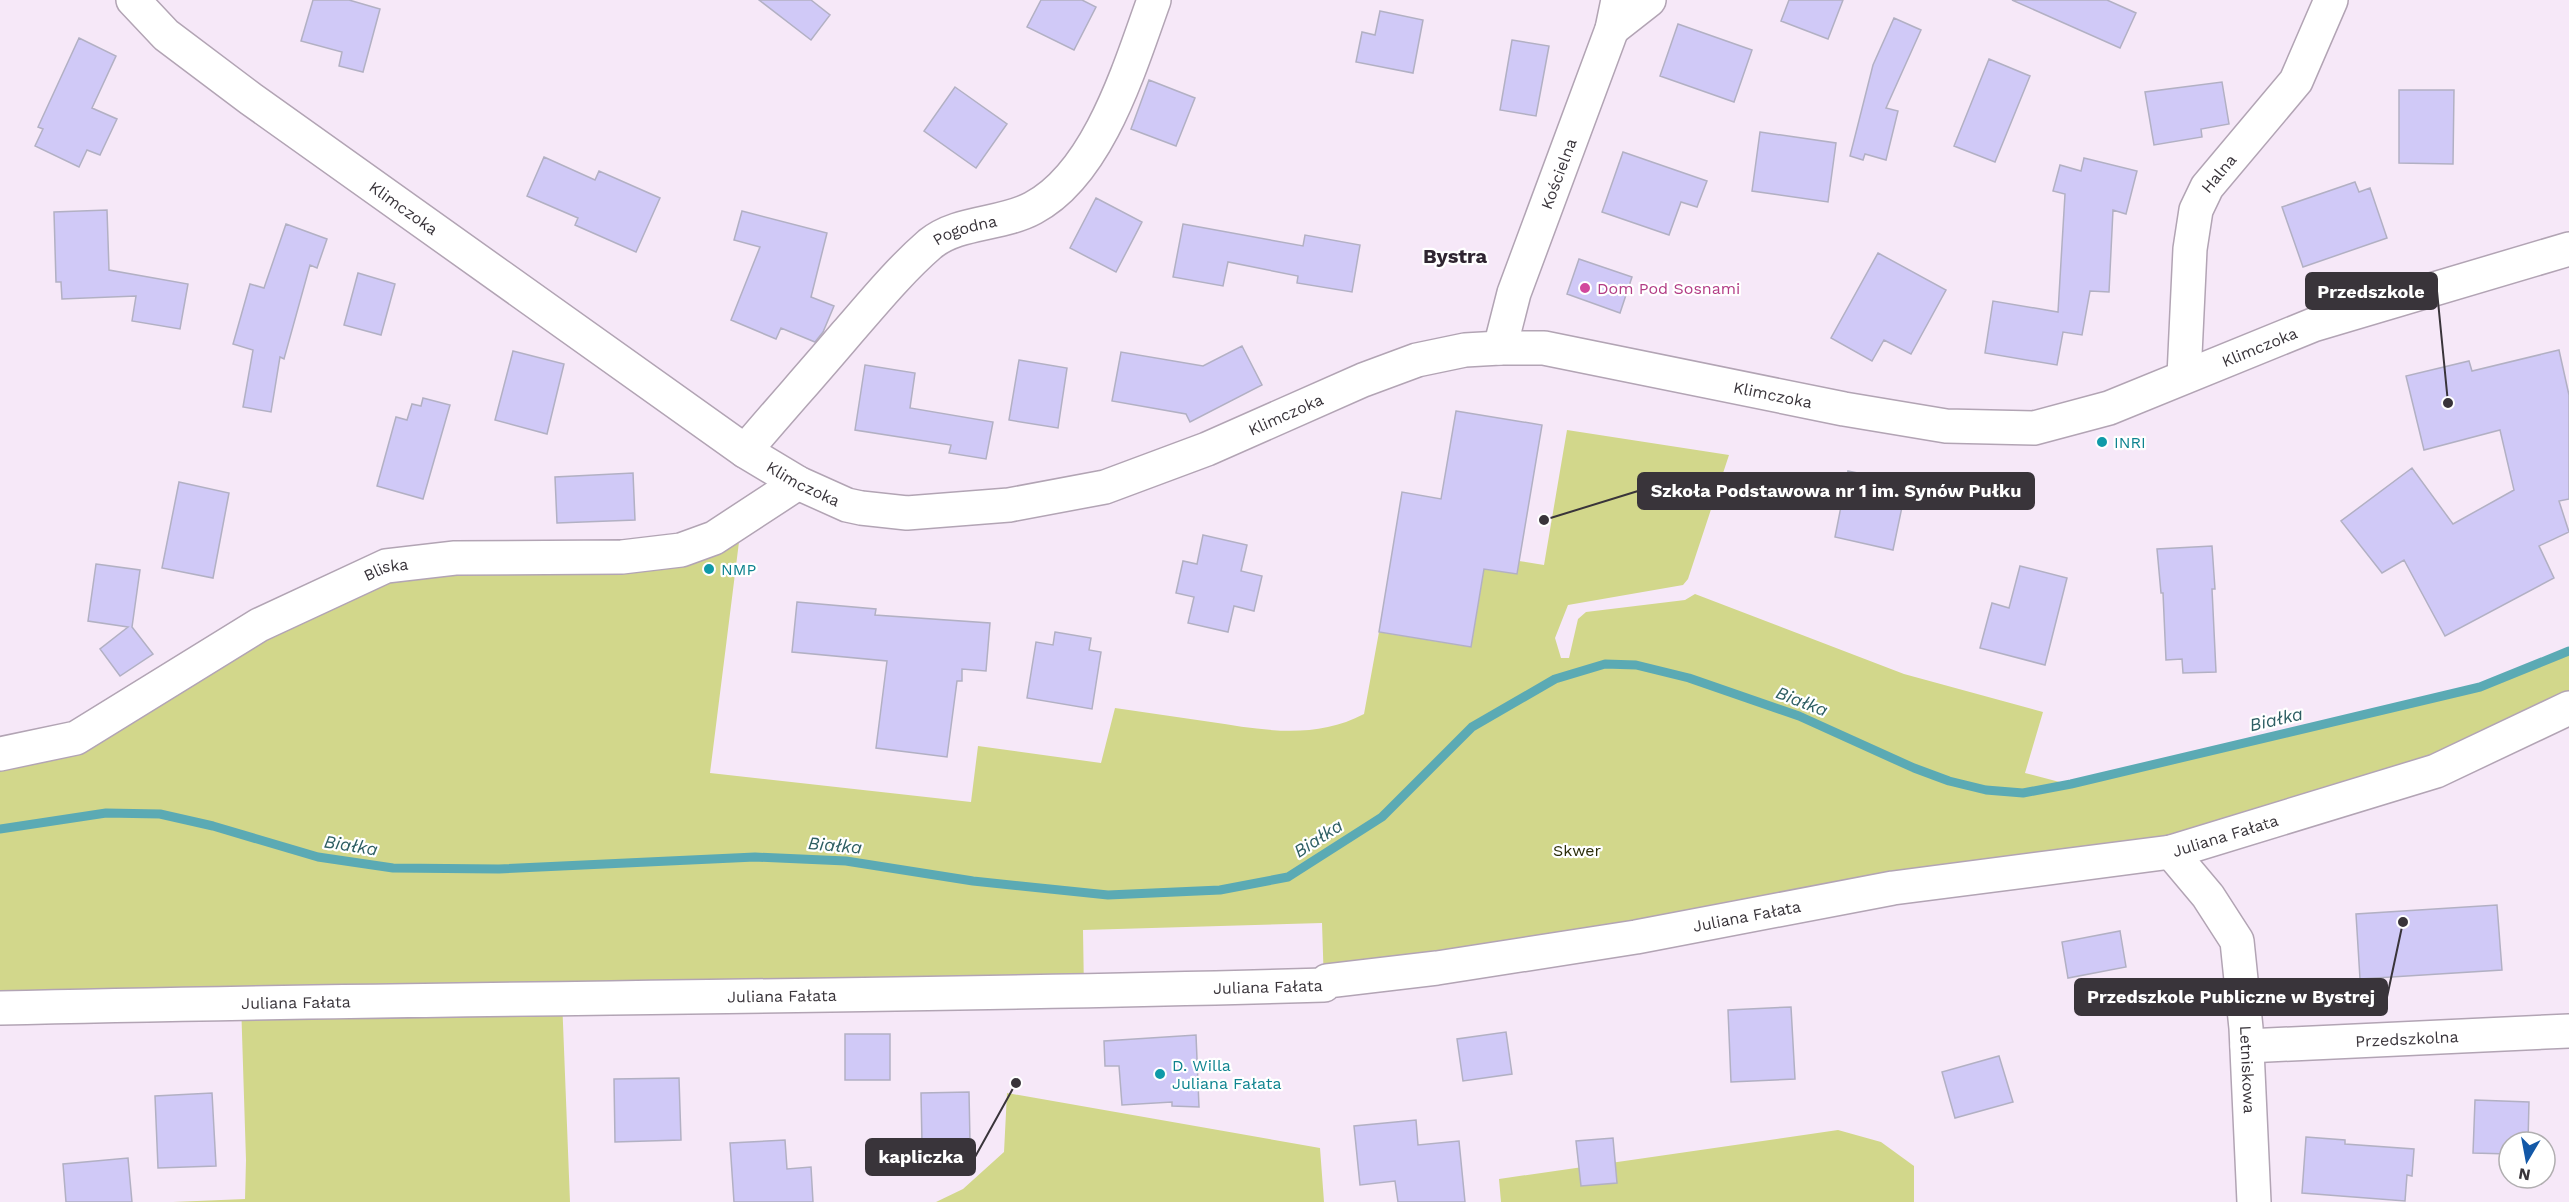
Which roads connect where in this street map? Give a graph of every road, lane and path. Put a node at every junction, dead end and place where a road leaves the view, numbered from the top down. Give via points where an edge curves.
1 (133, 0) edge
2 (1154, 0) edge
3 (1649, 0) edge
4 (2331, 0) edge
5 (1615, 15) edge
6 (2569, 249) edge
7 (1500, 348) junction
8 (2184, 376) junction
9 (745, 451) junction
10 (798, 483) junction
11 (2569, 708) edge
12 (0, 754) edge
13 (2171, 852) junction
14 (0, 1008) edge
15 (2569, 1031) edge
16 (2247, 1046) junction
17 (2254, 1202) edge

1 - 9 street, Klimczoka via 166,35 251,99
2 - 9 street, Pogodna via 1125,81 1098,138 1065,184 1031,209 946,234 933,242 902,270
3 - 5 street
4 - 8 street, Halna via 2296,81 2207,188 2196,210 2190,249
5 - 7 street, Kościelna via 1514,293
6 - 8 street, Klimczoka via 2313,325
7 - 8 street, Klimczoka via 1544,348 1946,426 2034,428 2109,408
7 - 10 street, Klimczoka via 1465,350 1417,360 1207,449 1105,487 1009,505 894,513 847,505
9 - 10 street, Klimczoka
10 - 12 street, Bliska via 714,537 681,550 622,556 455,558 386,566 259,625 76,738
11 - 13 street, Juliana Fałata via 2436,771
13 - 14 street, Juliana Fałata via 1893,888 1636,937 1327,981 1324,985
13 - 16 street, Letniskowa via 2208,896 2237,941
15 - 16 street, Przedszkolna
16 - 17 street, Letniskowa

